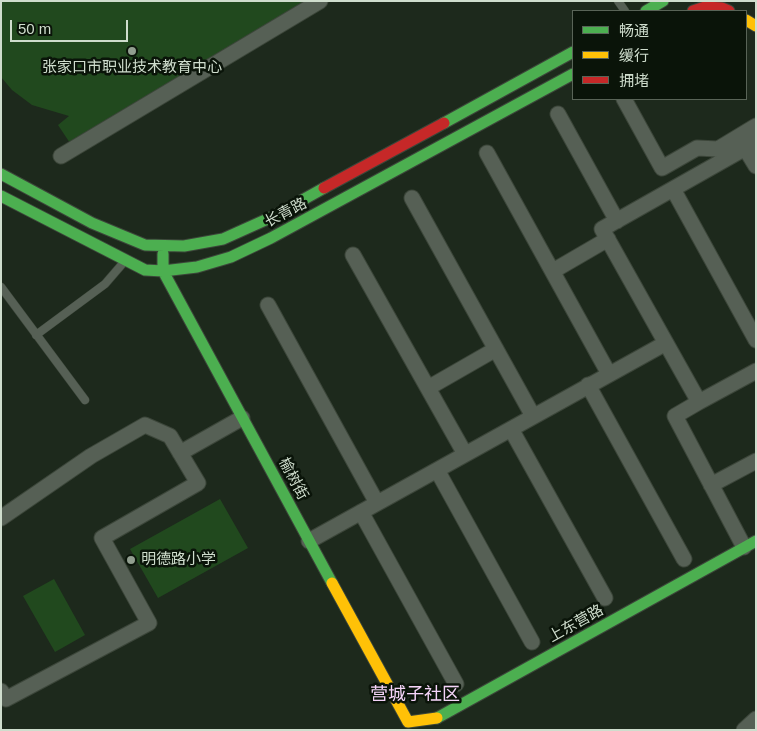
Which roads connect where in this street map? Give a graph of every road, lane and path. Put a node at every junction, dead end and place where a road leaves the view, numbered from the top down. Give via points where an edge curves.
1 (320, 1) edge
2 (662, 1) edge
3 (703, 1) edge
4 (648, 10) edge
5 (688, 10) edge
6 (697, 10) edge
7 (727, 10) edge
8 (572, 53) edge
9 (572, 75) edge
10 (625, 100) edge
11 (558, 114) dead end
12 (756, 126) edge
13 (751, 145) edge
14 (487, 153) dead end
15 (62, 156) dead end
16 (756, 166) edge
17 (1, 174) edge
18 (673, 189) junction
19 (1, 196) edge
20 (412, 198) dead end
21 (617, 221) junction
22 (608, 239) junction
23 (163, 246) junction
24 (353, 255) dead end
25 (125, 260) junction
26 (163, 271) junction
27 (553, 271) junction
28 (1, 287) edge
29 (268, 305) dead end
30 (36, 335) junction
31 (756, 340) edge
32 (666, 343) junction
33 (496, 349) junction
34 (756, 371) edge
35 (609, 374) junction
36 (588, 385) junction
37 (428, 388) junction
38 (85, 400) dead end
39 (699, 402) junction
40 (533, 416) junction
41 (242, 418) junction
42 (511, 429) junction
43 (180, 453) junction
44 (465, 454) junction
45 (756, 461) edge
46 (437, 470) junction
47 (711, 485) junction
48 (377, 503) junction
49 (361, 512) junction
50 (1, 518) edge
51 (309, 541) junction
52 (750, 544) edge
53 (684, 559) dead end
54 (605, 598) dead end
55 (532, 642) dead end
56 (456, 684) dead end
57 (1, 690) edge
58 (756, 719) edge
59 (408, 722) joint
60 (744, 730) edge

1 - 15 street
2 - 4 main road
3 - 5 main road
6 - 7 main road
8 - 23 main road, 长青路 via 272,217 223,239
9 - 26 main road, 长青路 via 239,254 197,267
10 - 12 street via 662,168 697,148 718,149
11 - 21 street
13 - 16 street
13 - 18 street
14 - 27 street
17 - 23 main road, 长青路 via 92,223 145,245
18 - 21 street
18 - 31 street
19 - 25 main road, 长青路
20 - 33 street
21 - 22 street via 602,229
22 - 27 street
22 - 32 street
23 - 26 main road, 榆树街
24 - 37 street
25 - 26 main road, 长青路 via 145,270
25 - 30 lane via 105,284
26 - 41 main road, 榆树街
27 - 35 street
28 - 30 lane
29 - 48 street
30 - 38 lane
32 - 35 street
32 - 39 street
33 - 37 street
33 - 40 street
34 - 39 street
35 - 36 street
36 - 40 street
36 - 53 street
37 - 44 street
39 - 47 street via 674,416
40 - 42 street
41 - 43 street
41 - 51 main road, 榆树街
42 - 44 street
42 - 54 street
43 - 50 street via 170,436 145,425 91,456
43 - 57 street via 198,483 102,538 148,623 6,699
44 - 46 street
45 - 47 street
46 - 48 street
46 - 55 street
47 - 52 street
48 - 49 street
49 - 51 street
49 - 56 street
51 - 59 main road, 榆树街
52 - 59 main road, 上东营路 via 434,720
58 - 60 street

